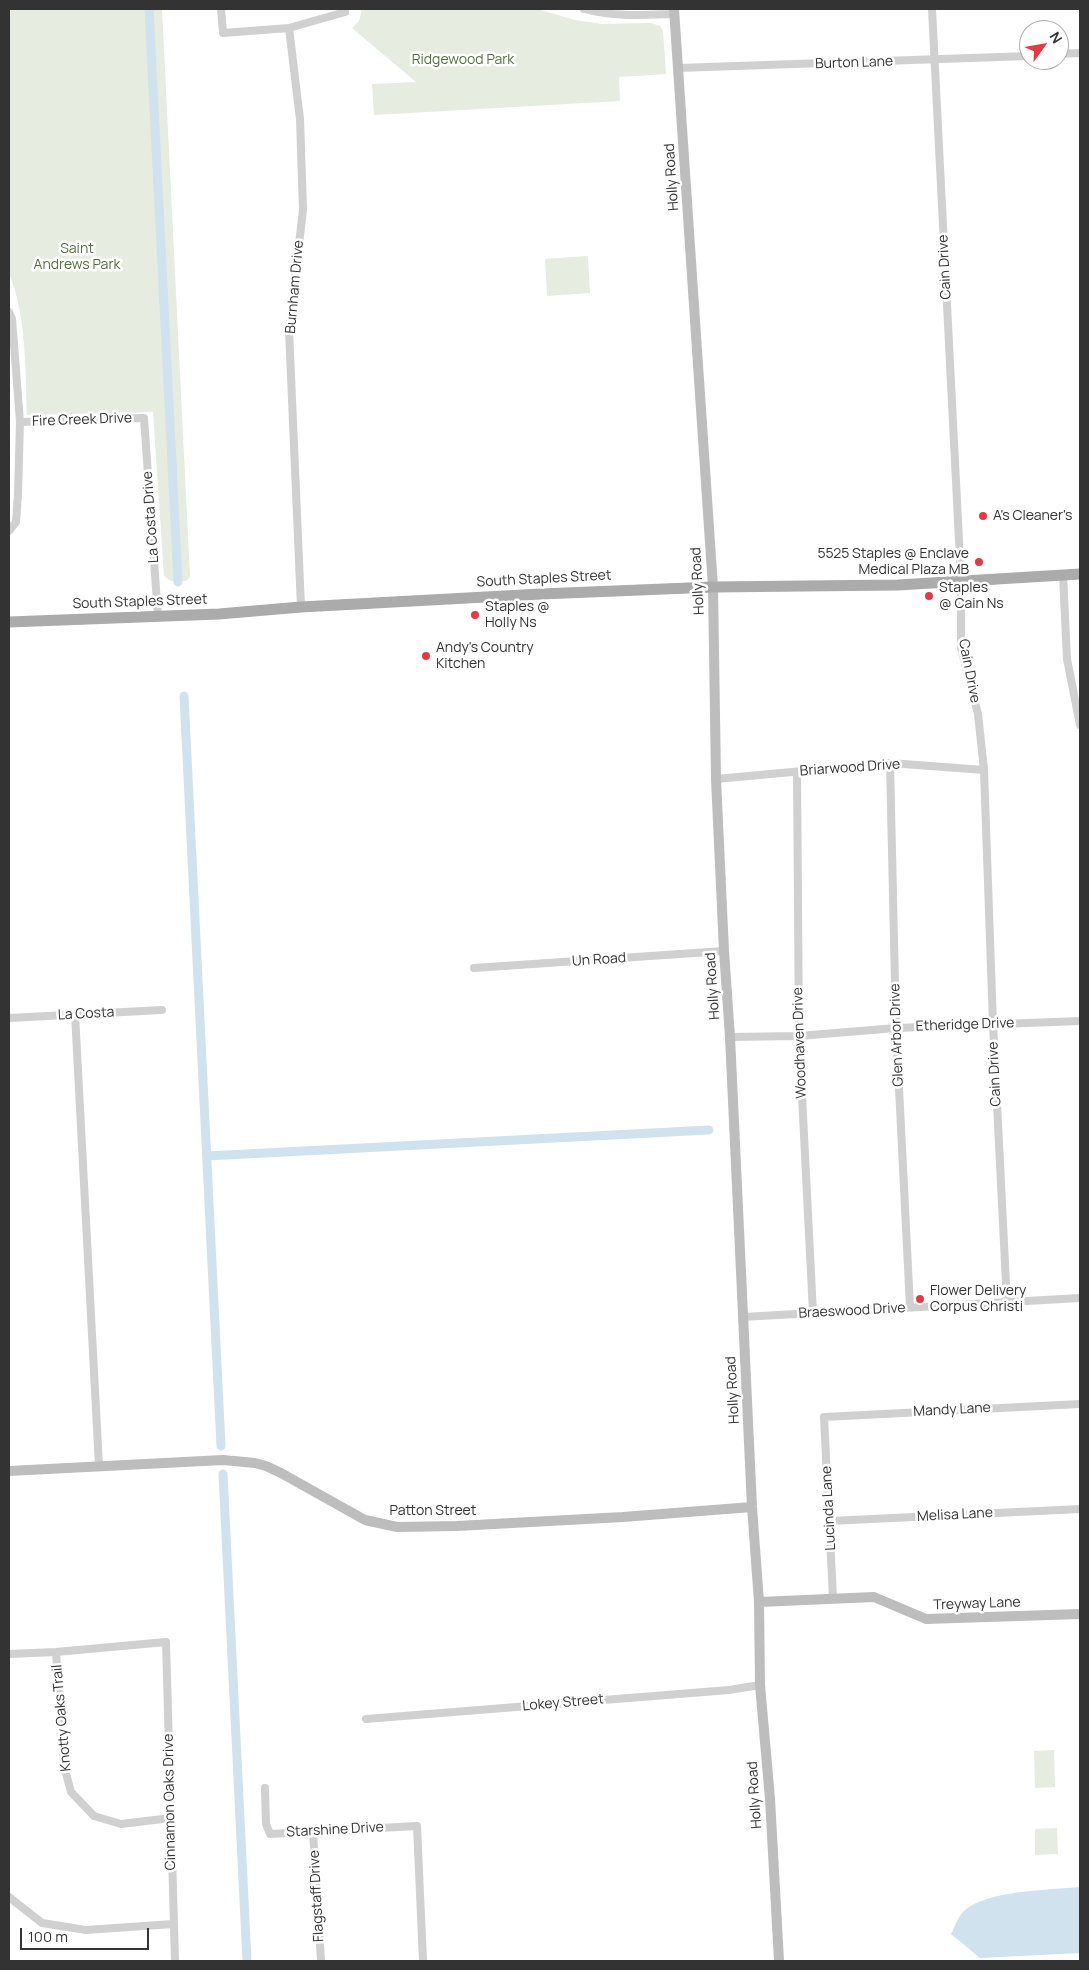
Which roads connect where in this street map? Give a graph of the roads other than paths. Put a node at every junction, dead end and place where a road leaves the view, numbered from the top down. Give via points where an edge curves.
1 (221, 9) edge
2 (584, 9) edge
3 (932, 9) edge
4 (345, 10) edge
5 (599, 11) edge
6 (674, 12) edge
7 (288, 28) junction
8 (1019, 56) edge
9 (935, 60) junction
10 (678, 68) junction
11 (9, 312) edge
12 (144, 418) joint
13 (20, 422) junction
14 (9, 531) edge
15 (1080, 574) edge
16 (1062, 575) junction
17 (961, 580) junction
18 (713, 587) junction
19 (301, 607) junction
20 (158, 617) junction
21 (9, 622) edge
22 (1080, 725) edge
23 (890, 763) junction
24 (984, 770) junction
25 (797, 772) junction
26 (716, 779) junction
27 (724, 951) junction
28 (474, 968) dead end
29 (162, 1010) dead end
30 (75, 1014) junction
31 (9, 1018) edge
32 (1080, 1021) edge
33 (993, 1024) junction
34 (896, 1028) junction
35 (799, 1036) junction
36 (730, 1038) junction
37 (1080, 1298) edge
38 (1008, 1303) junction
39 (910, 1307) junction
40 (812, 1313) junction
41 (743, 1317) junction
42 (1080, 1404) edge
43 (824, 1417) joint
44 (99, 1466) junction
45 (9, 1471) edge
46 (752, 1507) junction
47 (1080, 1510) edge
48 (830, 1521) junction
49 (833, 1598) junction
50 (759, 1602) junction
51 (1080, 1614) edge
52 (56, 1652) junction
53 (9, 1654) edge
54 (760, 1685) junction
55 (366, 1719) dead end
56 (265, 1788) dead end
57 (171, 1818) junction
58 (313, 1832) junction
59 (9, 1897) edge
60 (173, 1924) junction
61 (176, 1961) edge
62 (321, 1961) edge
63 (423, 1961) edge
64 (779, 1961) edge

1 - 7 street via 223,33
2 - 5 street
3 - 9 street, Cain Drive
4 - 7 street
5 - 6 street via 633,15
6 - 10 main road, Holly Road
7 - 19 street, Burnham Drive via 300,119 303,210 289,330
8 - 9 street, Burton Lane
9 - 10 street, Burton Lane
9 - 17 street, Cain Drive
10 - 18 main road, Holly Road
11 - 13 street
12 - 13 street, Fire Creek Drive
12 - 20 street, La Costa Drive
13 - 14 street via 16,522
15 - 16 main road, South Staples Street
16 - 17 main road, South Staples Street
16 - 22 street via 1067,658
17 - 18 main road, South Staples Street via 889,586
17 - 24 street, Cain Drive via 962,648 978,714
18 - 19 main road, South Staples Street
18 - 26 main road, Holly Road
19 - 20 main road, South Staples Street
20 - 21 main road, South Staples Street
23 - 24 street, Briarwood Drive
23 - 25 street, Briarwood Drive
23 - 34 street, Glen Arbor Drive
24 - 33 street, Cain Drive
25 - 26 street, Briarwood Drive
25 - 35 street, Woodhaven Drive
26 - 27 main road, Holly Road
27 - 28 street, Un Road
27 - 36 main road, Holly Road
29 - 30 street, La Costa
30 - 31 street, La Costa
30 - 44 street
32 - 33 street, Etheridge Drive
33 - 34 street, Etheridge Drive
33 - 38 street, Cain Drive
34 - 35 street, Etheridge Drive
34 - 39 street, Glen Arbor Drive
35 - 36 street, Etheridge Drive
35 - 40 street, Woodhaven Drive
36 - 41 main road, Holly Road
37 - 38 street, Braeswood Drive
38 - 39 street, Braeswood Drive
39 - 40 street, Braeswood Drive
40 - 41 street, Braeswood Drive
41 - 46 main road, Holly Road
42 - 43 street, Mandy Lane
43 - 48 street, Lucinda Lane
44 - 45 main road, Patton Street
44 - 46 main road, Patton Street via 223,1460 255,1462 281,1472 365,1520 397,1527
46 - 50 main road, Holly Road
47 - 48 street, Melisa Lane
48 - 49 street, Lucinda Lane
49 - 50 main road, Treyway Lane
49 - 51 main road, Treyway Lane via 874,1598 926,1619
50 - 54 main road, Holly Road
52 - 53 street
52 - 57 street, Knotty Oaks Trail via 64,1766 71,1792 94,1816 122,1824
52 - 57 street, Cinnamon Oaks Drive via 166,1642
54 - 55 street, Lokey Street
54 - 64 main road, Holly Road
56 - 58 street, Starshine Drive via 266,1824 270,1834
57 - 60 street, Cinnamon Oaks Drive
58 - 62 street, Flagstaff Drive
58 - 63 street, Starshine Drive via 417,1826
59 - 60 street via 42,1924 86,1930
60 - 61 street, Cinnamon Oaks Drive

